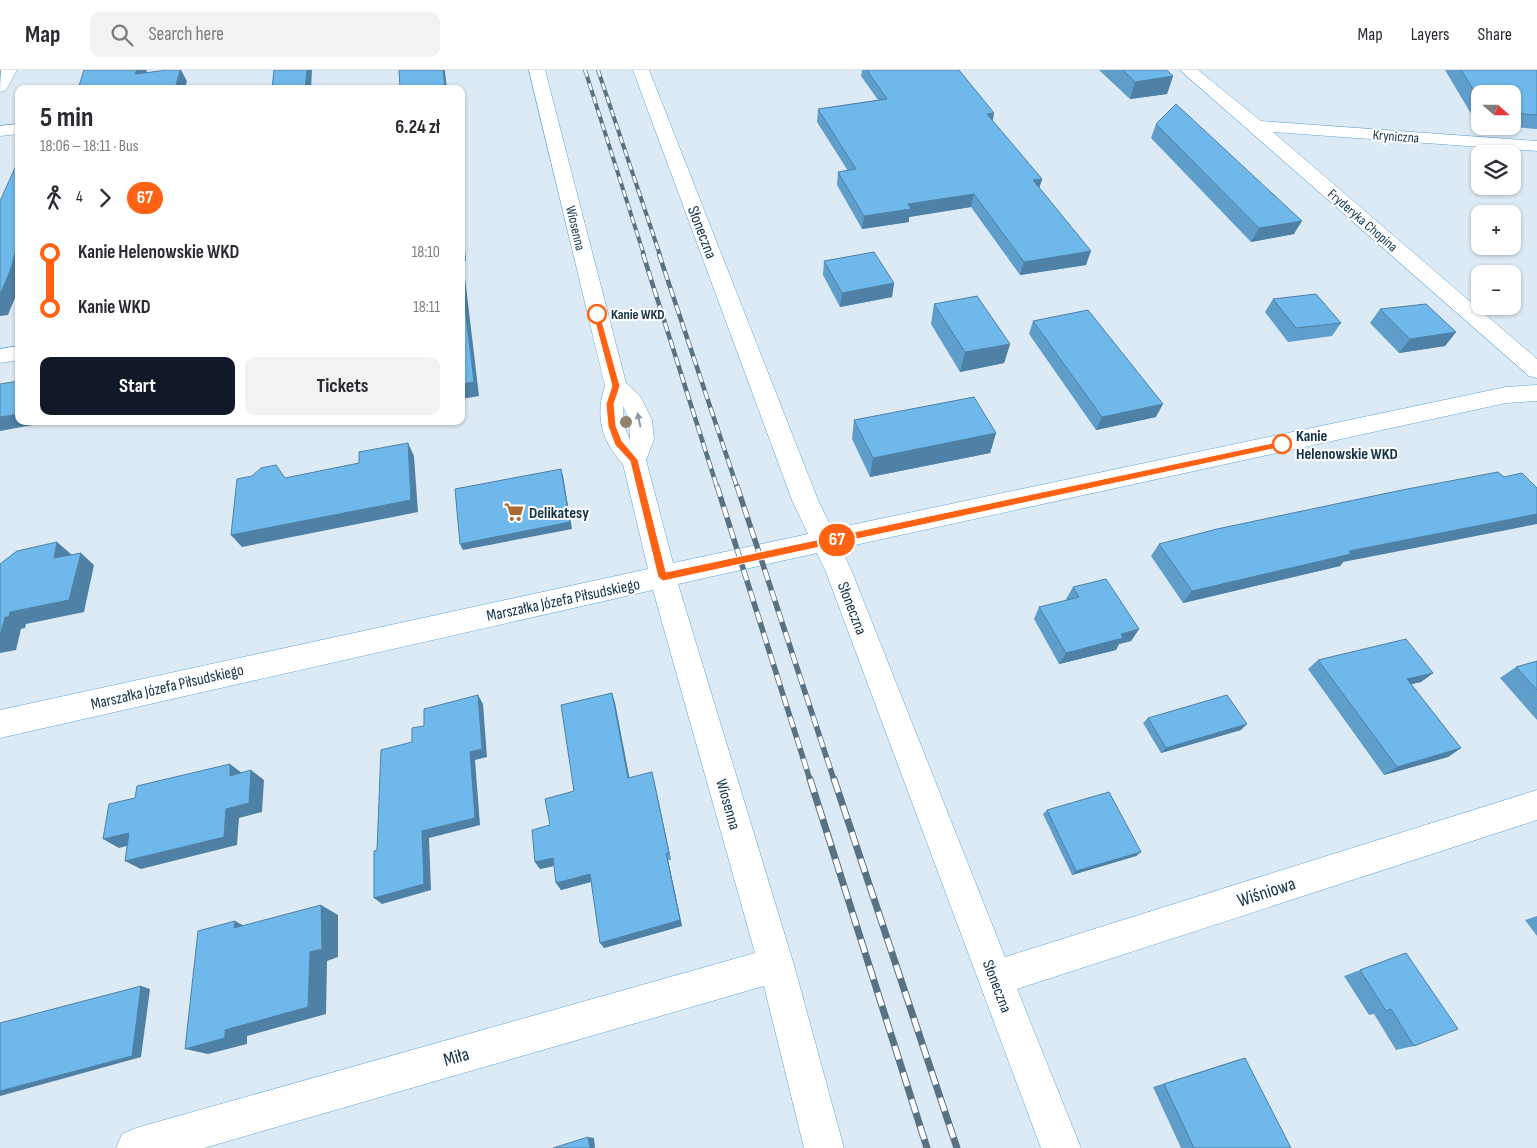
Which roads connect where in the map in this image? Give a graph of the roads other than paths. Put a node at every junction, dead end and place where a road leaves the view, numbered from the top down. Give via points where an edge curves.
1 (9, 70) edge
2 (537, 70) edge
3 (641, 70) edge
4 (1188, 70) edge
5 (0, 87) edge
6 (1256, 126) junction
7 (15, 130) edge
8 (0, 132) edge
9 (1537, 146) edge
10 (15, 354) edge
11 (0, 356) edge
12 (1537, 372) edge
13 (1537, 393) edge
14 (826, 542) junction
15 (663, 577) junction
16 (0, 724) edge
17 (1537, 805) edge
18 (776, 965) junction
19 (995, 978) junction
20 (136, 1148) edge
21 (824, 1148) edge
22 (1061, 1148) edge

1 - 5 street
2 - 15 street, Wiosenna via 616,386 610,404 612,426 618,443 634,460
3 - 14 street, Słoneczna via 805,500
4 - 6 street, Fryderyka Chopina
6 - 9 street, Kryniczna
6 - 12 street, Fryderyka Chopina
7 - 8 street
10 - 11 street
13 - 14 street, Marszałka Józefa Piłsudskiego via 1506,395
14 - 15 street, Marszałka Józefa Piłsudskiego
14 - 19 street, Słoneczna
15 - 16 street, Marszałka Józefa Piłsudskiego
15 - 18 street, Wiosenna
17 - 19 street, Wiśniowa
18 - 20 street, Miła
18 - 21 street, Wiosenna
19 - 22 street, Słoneczna

